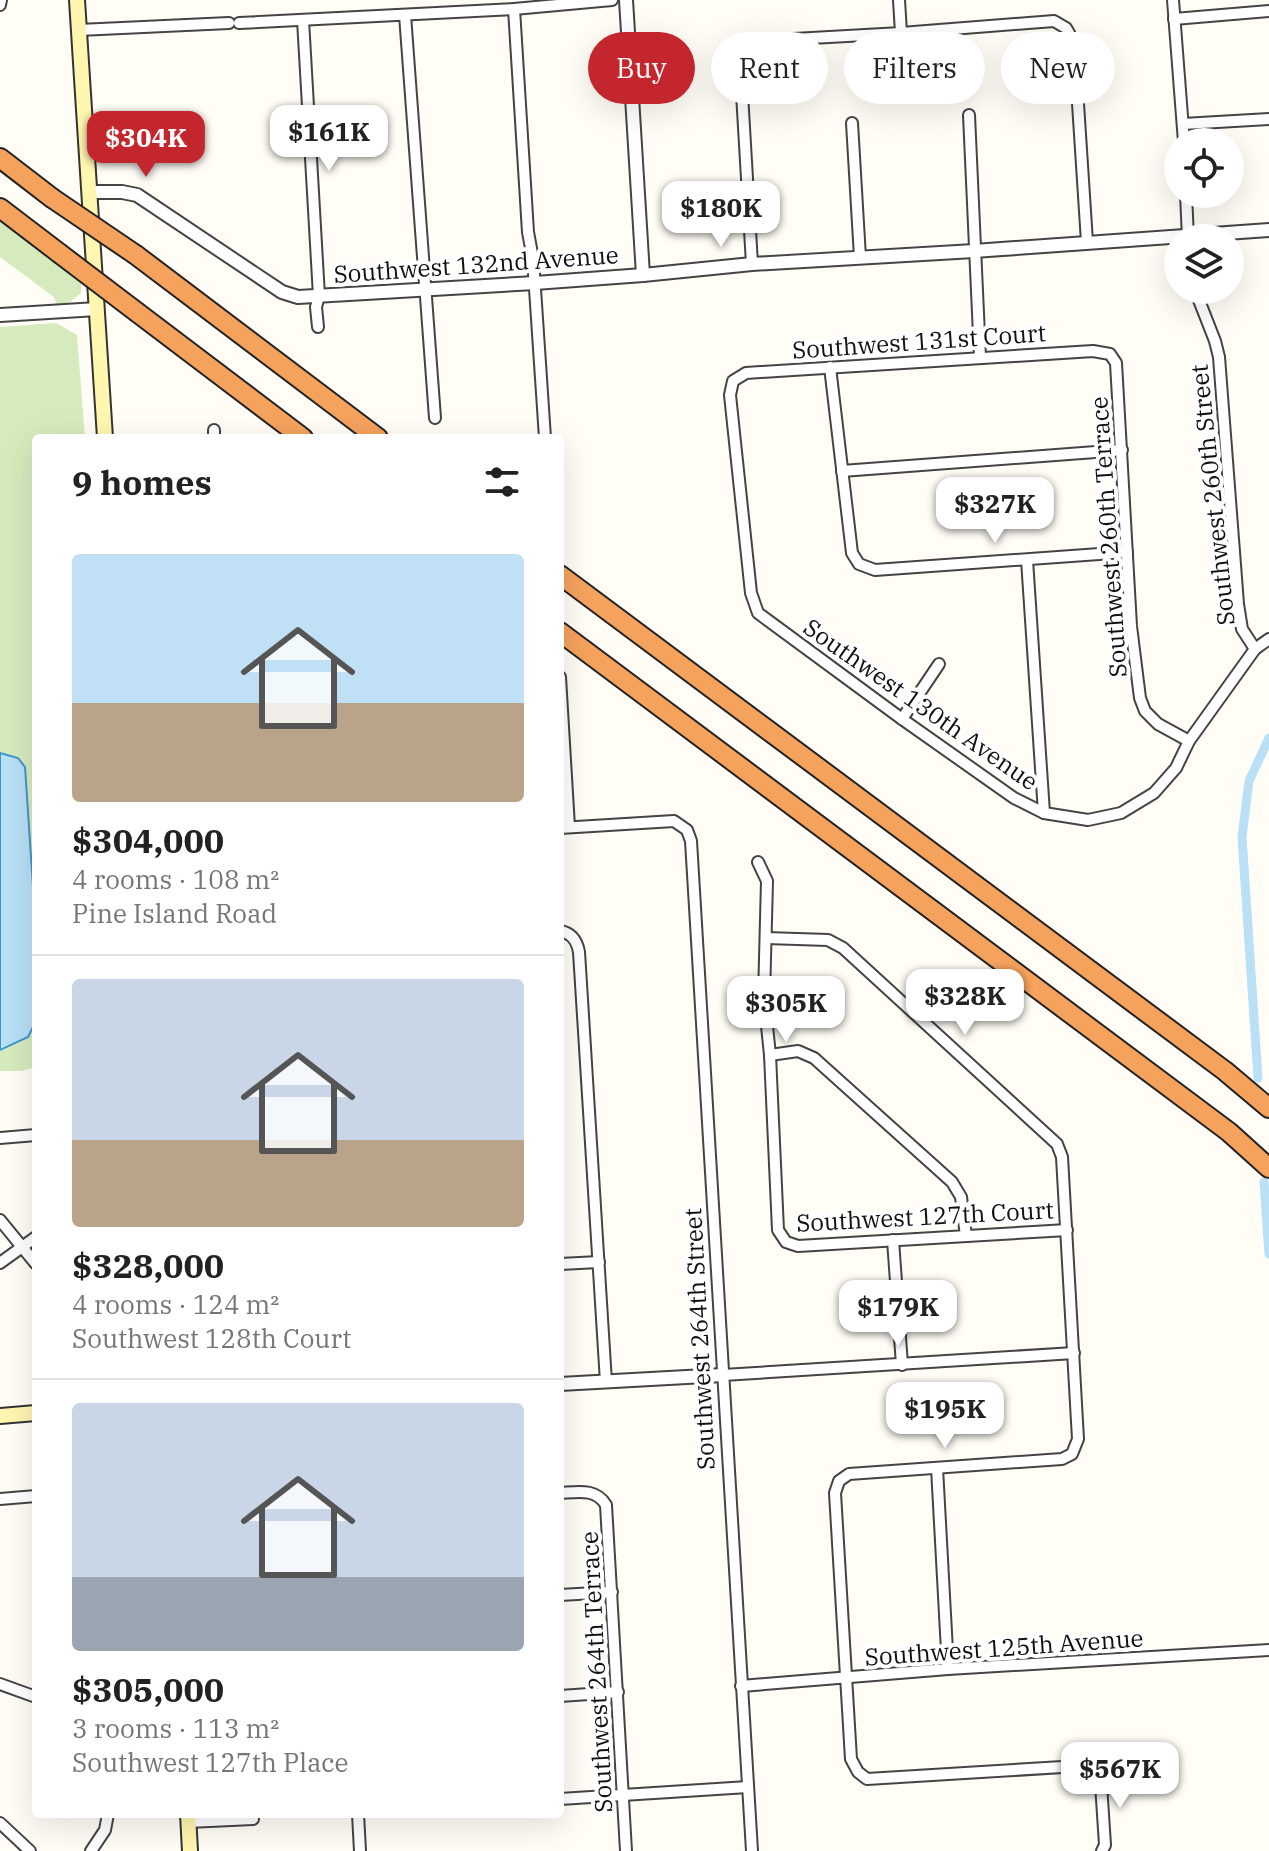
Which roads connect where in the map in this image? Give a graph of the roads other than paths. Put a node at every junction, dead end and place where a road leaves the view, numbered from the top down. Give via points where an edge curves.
1 (77, 0) edge
2 (612, 0) edge
3 (626, 0) edge
4 (899, 0) edge
5 (1173, 0) edge
6 (514, 9) junction
7 (1269, 11) edge
8 (405, 15) junction
9 (1174, 19) junction
10 (303, 20) junction
11 (79, 30) junction
12 (901, 32) edge
13 (914, 32) edge
14 (844, 36) edge
15 (969, 115) dead end
16 (1269, 119) edge
17 (852, 123) dead end
18 (1183, 124) junction
19 (1183, 128) edge
20 (0, 158) edge
21 (90, 192) junction
22 (0, 208) edge
23 (1269, 230) edge
24 (1244, 232) edge
25 (1164, 238) edge
26 (1087, 242) junction
27 (974, 251) junction
28 (860, 257) junction
29 (752, 264) junction
30 (643, 275) junction
31 (535, 283) junction
32 (425, 290) junction
33 (319, 296) junction
34 (1200, 304) edge
35 (97, 309) junction
36 (0, 315) edge
37 (318, 327) dead end
38 (1110, 354) joint
39 (980, 357) junction
40 (830, 367) junction
41 (435, 418) dead end
42 (105, 434) edge
43 (298, 434) edge
44 (373, 434) edge
45 (545, 434) edge
46 (1122, 450) junction
47 (842, 471) junction
48 (1127, 552) junction
49 (1027, 560) junction
50 (564, 578) edge
51 (758, 613) joint
52 (564, 635) edge
53 (1269, 639) edge
54 (1255, 649) junction
55 (939, 664) dead end
56 (902, 719) junction
57 (1189, 741) junction
58 (564, 798) edge
59 (1044, 813) junction
60 (565, 828) edge
61 (758, 862) dead end
62 (564, 933) edge
63 (766, 938) junction
64 (770, 1055) junction
65 (1269, 1108) edge
66 (32, 1135) edge
67 (0, 1138) edge
68 (1269, 1168) edge
69 (0, 1220) edge
70 (1067, 1230) junction
71 (966, 1236) junction
72 (32, 1240) edge
73 (893, 1240) junction
74 (23, 1248) junction
75 (32, 1259) edge
76 (599, 1262) junction
77 (0, 1263) edge
78 (564, 1264) edge
79 (1074, 1353) junction
80 (902, 1365) junction
81 (723, 1375) junction
82 (606, 1382) junction
83 (564, 1384) edge
84 (32, 1413) edge
85 (0, 1416) edge
86 (937, 1468) junction
87 (564, 1493) edge
88 (32, 1496) edge
89 (0, 1499) edge
90 (612, 1592) junction
91 (564, 1595) edge
92 (1269, 1650) edge
93 (948, 1669) junction
94 (845, 1678) junction
95 (0, 1684) edge
96 (741, 1686) junction
97 (618, 1692) junction
98 (32, 1696) edge
99 (564, 1696) edge
100 (748, 1787) junction
101 (623, 1794) junction
102 (564, 1799) edge
103 (107, 1818) edge
104 (188, 1818) edge
105 (358, 1818) edge
106 (253, 1819) dead end
107 (0, 1823) edge
108 (30, 1851) edge
109 (91, 1851) edge
110 (190, 1851) edge
111 (360, 1851) edge
112 (626, 1851) edge
113 (752, 1851) edge
114 (1102, 1851) edge

1 - 11 main road
2 - 6 street
3 - 30 street
4 - 12 street
5 - 9 street
6 - 8 street
6 - 31 street
7 - 9 street
8 - 10 street
8 - 32 street
9 - 18 street
10 - 11 street
10 - 33 street
11 - 21 main road
13 - 26 street via 1054,21 1066,28 1074,42
14 - 29 street via 756,41 743,47
15 - 27 street
16 - 18 street
17 - 28 street
18 - 19 street
20 - 44 highway, bridge
21 - 33 street, Southwest 132nd Avenue via 137,195 282,292
21 - 35 main road
22 - 43 highway, bridge
23 - 24 street, Southwest 132nd Avenue
25 - 26 street, Southwest 132nd Avenue
26 - 27 street, Southwest 132nd Avenue
27 - 28 street, Southwest 132nd Avenue
27 - 39 street
28 - 29 street, Southwest 132nd Avenue
29 - 30 street, Southwest 132nd Avenue
30 - 31 street, Southwest 132nd Avenue
31 - 32 street, Southwest 132nd Avenue
31 - 45 street
32 - 33 street, Southwest 132nd Avenue
32 - 41 street
33 - 37 street
34 - 54 street, Southwest 260th Street via 1219,357 1238,604 1242,629
35 - 36 street
35 - 42 main road
38 - 39 street, Southwest 131st Court
38 - 46 street, Southwest 260th Terrace via 1116,363
39 - 40 street, Southwest 131st Court
40 - 47 street
40 - 51 street, Southwest 131st Court via 746,373 733,381 730,395 751,593
46 - 47 street
46 - 48 street, Southwest 260th Terrace
47 - 49 street via 852,553 859,564 875,570
48 - 49 street
48 - 57 street, Southwest 260th Terrace via 1140,698 1158,724
49 - 59 street
50 - 65 highway
51 - 56 street, Southwest 130th Avenue
52 - 68 highway via 1229,1132
53 - 54 street, Southwest 130th Avenue
54 - 57 street, Southwest 130th Avenue
55 - 56 street
56 - 59 street, Southwest 130th Avenue via 1014,798
57 - 59 street, Southwest 130th Avenue via 1176,768 1154,793 1121,813 1088,820
58 - 60 street
60 - 81 street, Southwest 264th Street via 669,821 683,826 691,841
61 - 63 street via 767,881
62 - 76 street via 579,952
63 - 64 street via 764,997
63 - 70 street via 828,940 843,948 1057,1144
64 - 71 street via 798,1051 814,1058 952,1182 961,1197
64 - 73 street, Southwest 127th Court via 778,1230 786,1242 798,1246
66 - 67 street
69 - 74 street
70 - 71 street, Southwest 127th Court
70 - 79 street
71 - 73 street, Southwest 127th Court
72 - 74 street
73 - 80 street
74 - 75 street
74 - 77 street
76 - 78 street
76 - 82 street
79 - 80 street
79 - 86 street via 1078,1439 1072,1454
80 - 81 street
81 - 82 street
81 - 96 street, Southwest 264th Street
82 - 83 street
84 - 85 main road
86 - 93 street
86 - 94 street via 849,1474 839,1481 835,1493
87 - 90 street, Southwest 264th Terrace via 590,1492 606,1505
88 - 89 street
90 - 91 street
90 - 97 street, Southwest 264th Terrace
92 - 93 street, Southwest 125th Avenue
93 - 94 street, Southwest 125th Avenue
94 - 96 street, Southwest 125th Avenue
94 - 114 street via 851,1759 867,1779 1079,1766 1101,1784
95 - 98 street
96 - 100 street, Southwest 264th Street
97 - 99 street
97 - 101 street, Southwest 264th Terrace
100 - 101 street
100 - 113 street, Southwest 264th Street
101 - 102 street
101 - 112 street, Southwest 264th Terrace
103 - 109 street
104 - 106 street
104 - 110 main road
105 - 111 street
107 - 108 street

